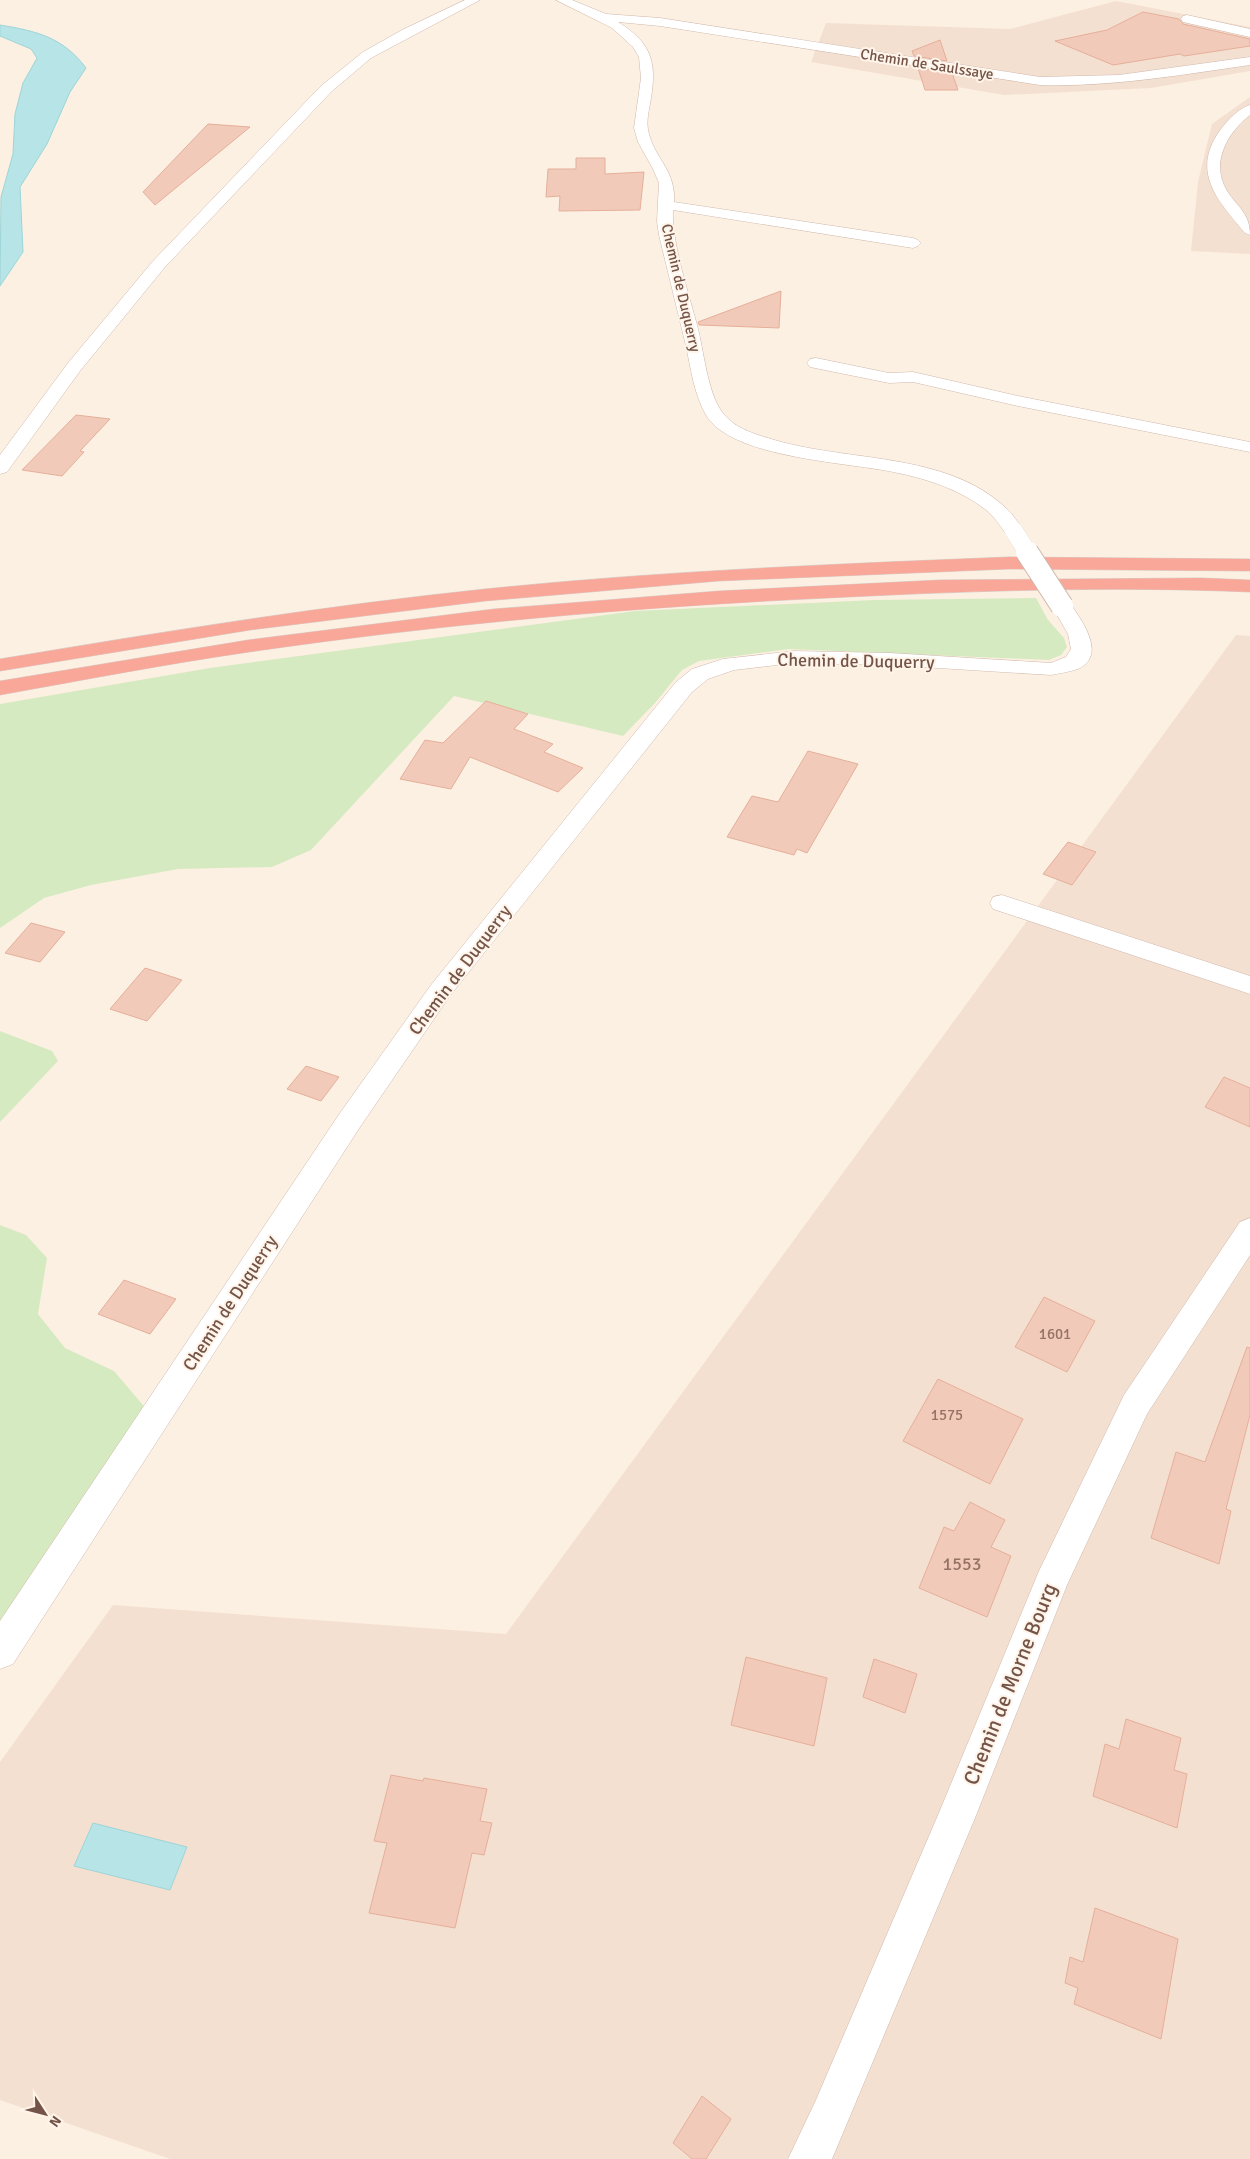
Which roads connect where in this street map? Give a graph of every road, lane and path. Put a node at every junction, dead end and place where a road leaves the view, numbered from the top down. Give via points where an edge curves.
1 (474, 0) edge
2 (562, 0) edge
3 (605, 18) junction
4 (1187, 19) dead end
5 (1250, 33) edge
6 (1250, 61) edge
7 (1250, 109) edge
8 (666, 205) junction
9 (1250, 230) edge
10 (913, 243) dead end
11 (816, 364) dead end
12 (1250, 447) edge
13 (0, 468) edge
14 (1250, 565) edge
15 (1250, 586) edge
16 (0, 665) edge
17 (0, 688) edge
18 (1002, 903) dead end
19 (1250, 985) edge
20 (1250, 1230) edge
21 (0, 1652) edge
22 (810, 2159) edge

1 - 13 street via 367,55 319,95 159,264 74,367
2 - 3 street, Chemin de Duquerry
3 - 6 street, Chemin de Saulssaye via 660,22 1040,81 1100,81
3 - 8 street, Chemin de Duquerry via 630,36 640,48 648,69 641,128 667,185
4 - 5 street
7 - 9 street via 1226,129 1217,145 1214,160 1215,181
8 - 10 street
8 - 21 street, Chemin de Duquerry, bridge via 664,222 702,380 720,423 746,438 770,445 924,473 981,499 1003,515 1014,531 1083,643 1081,653 1074,662 1051,669 794,657 731,664 700,674 684,687 440,991 350,1120
11 - 12 street via 889,378 913,377
14 - 16 highway via 1009,563 718,575 485,595 270,622
15 - 17 highway via 940,586 670,601 494,615 248,646
18 - 19 street
20 - 22 street, Chemin de Morne Bourg via 1135,1405 1051,1582 956,1818

